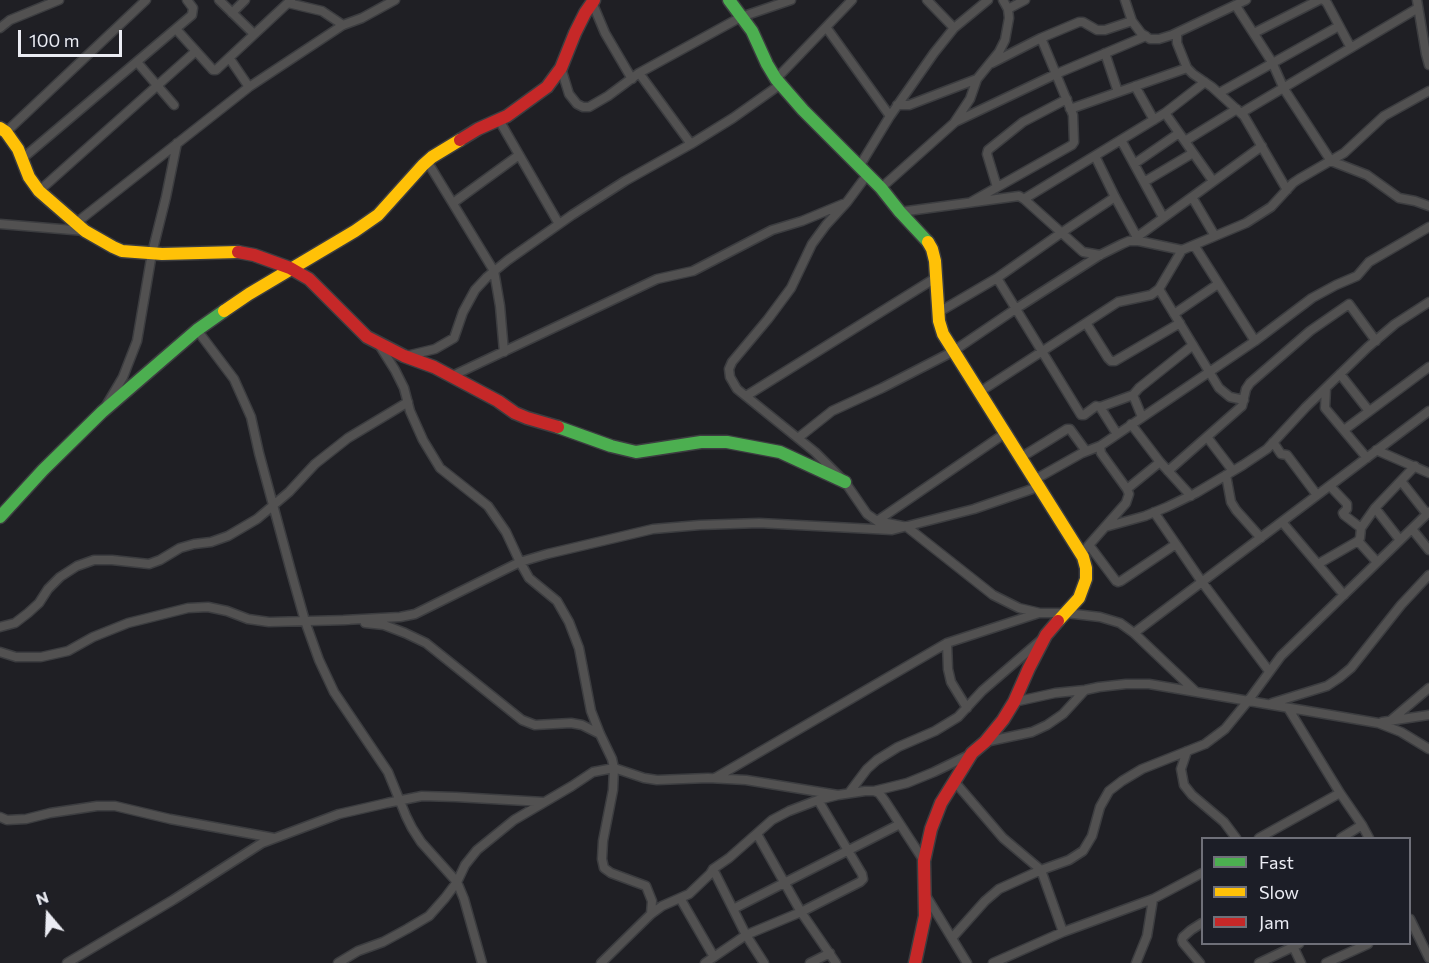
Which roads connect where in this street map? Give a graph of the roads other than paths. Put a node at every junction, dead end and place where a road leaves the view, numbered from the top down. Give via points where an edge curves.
1 (59, 0) edge
2 (146, 0) edge
3 (219, 0) edge
4 (245, 0) edge
5 (395, 0) edge
6 (729, 0) edge
7 (791, 0) edge
8 (852, 0) edge
9 (927, 0) edge
10 (988, 0) edge
11 (1003, 0) edge
12 (1025, 0) edge
13 (1125, 0) edge
14 (1246, 0) edge
15 (1319, 0) edge
16 (1324, 0) edge
17 (289, 1) edge
18 (593, 1) edge
19 (191, 2) edge
20 (1418, 4) edge
21 (1236, 6) junction
22 (1008, 9) junction
23 (232, 13) junction
24 (741, 16) junction
25 (1132, 21) junction
26 (343, 25) junction
27 (1339, 26) junction
28 (826, 27) junction
29 (0, 28) edge
30 (954, 28) junction
31 (176, 29) junction
32 (1177, 33) junction
33 (1254, 33) junction
34 (254, 34) junction
35 (1146, 36) junction
36 (1041, 38) junction
37 (1351, 48) junction
38 (196, 51) junction
39 (1105, 53) junction
40 (230, 59) junction
41 (137, 62) junction
42 (1272, 62) junction
43 (989, 64) junction
44 (1429, 64) edge
45 (561, 68) junction
46 (1187, 68) junction
47 (1056, 74) junction
48 (636, 76) junction
49 (977, 79) junction
50 (779, 81) junction
51 (1205, 82) junction
52 (157, 85) junction
53 (1135, 86) junction
54 (249, 87) junction
55 (1284, 89) junction
56 (1429, 91) edge
57 (1118, 92) junction
58 (1219, 93) junction
59 (1066, 99) junction
60 (174, 105) dead end
61 (897, 105) junction
62 (1070, 109) junction
63 (1239, 111) junction
64 (1165, 113) junction
65 (890, 116) junction
66 (498, 120) junction
67 (1154, 120) junction
68 (954, 123) junction
69 (3, 130) edge
70 (1182, 137) junction
71 (1121, 140) junction
72 (177, 143) junction
73 (691, 144) junction
74 (1263, 146) junction
75 (1193, 153) junction
76 (519, 155) junction
77 (1095, 156) junction
78 (23, 158) junction
79 (1331, 160) junction
80 (428, 161) junction
81 (1134, 164) junction
82 (863, 171) junction
83 (1213, 181) junction
84 (1144, 182) junction
85 (997, 187) junction
86 (881, 188) junction
87 (1287, 190) junction
88 (39, 191) junction
89 (1192, 196) junction
90 (1115, 197) junction
91 (1024, 199) junction
92 (847, 202) junction
93 (971, 202) junction
94 (453, 203) junction
95 (1429, 206) edge
96 (900, 212) junction
97 (1163, 218) junction
98 (0, 224) edge
99 (559, 224) junction
100 (81, 227) junction
101 (1429, 227) edge
102 (1062, 233) junction
103 (1215, 236) junction
104 (1138, 239) junction
105 (1194, 245) junction
106 (1182, 250) junction
107 (153, 253) junction
108 (1100, 255) junction
109 (290, 268) junction
110 (494, 272) junction
111 (937, 277) junction
112 (997, 278) junction
113 (1218, 284) junction
114 (1159, 289) junction
115 (1429, 302) edge
116 (1017, 308) junction
117 (939, 312) junction
118 (1174, 314) junction
119 (1086, 323) junction
120 (1180, 323) junction
121 (197, 330) junction
122 (1376, 340) junction
123 (1255, 341) junction
124 (377, 342) junction
125 (1193, 345) junction
126 (504, 352) junction
127 (952, 352) junction
128 (1043, 352) junction
129 (404, 356) junction
130 (1429, 367) edge
131 (1210, 373) junction
132 (1340, 374) junction
133 (452, 376) junction
134 (1326, 388) junction
135 (978, 393) junction
136 (1133, 395) junction
137 (746, 396) junction
138 (1244, 400) junction
139 (408, 402) junction
140 (1100, 407) junction
141 (1369, 411) junction
142 (1429, 411) edge
143 (102, 412) junction
144 (1142, 417) junction
145 (1131, 424) junction
146 (1344, 430) junction
147 (1004, 434) junction
148 (1117, 434) junction
149 (1207, 437) junction
150 (798, 438) junction
151 (1273, 442) junction
152 (1100, 446) junction
153 (1376, 450) junction
154 (1086, 451) junction
155 (1020, 458) junction
156 (1366, 458) junction
157 (1160, 462) junction
158 (1415, 466) junction
159 (1168, 471) junction
160 (1429, 472) edge
161 (1229, 473) junction
162 (1401, 481) junction
163 (845, 482) junction
164 (1036, 483) junction
165 (1330, 486) junction
166 (1127, 489) junction
167 (1317, 495) junction
168 (1191, 496) junction
169 (274, 505) junction
170 (1375, 508) junction
171 (1154, 512) junction
172 (1428, 513) edge
173 (0, 517) edge
174 (877, 521) junction
175 (1282, 522) junction
176 (907, 527) junction
177 (1105, 527) junction
178 (1361, 528) junction
179 (1412, 529) junction
180 (1261, 538) junction
181 (1400, 540) junction
182 (1358, 541) junction
183 (1176, 544) junction
184 (1085, 550) junction
185 (1429, 550) edge
186 (520, 562) junction
187 (1377, 562) junction
188 (1318, 564) junction
189 (1429, 575) edge
190 (1202, 582) junction
191 (1344, 595) junction
192 (1040, 613) junction
193 (1066, 613) junction
194 (344, 620) junction
195 (305, 621) junction
196 (0, 627) edge
197 (1134, 633) junction
198 (1046, 635) junction
199 (947, 643) junction
200 (0, 652) edge
201 (1269, 671) junction
202 (1429, 688) edge
203 (1085, 690) junction
204 (1195, 691) junction
205 (1248, 701) junction
206 (1014, 702) junction
207 (1269, 705) junction
208 (967, 708) junction
209 (1288, 708) junction
210 (1429, 715) edge
211 (1390, 721) junction
212 (1378, 723) junction
213 (600, 734) junction
214 (985, 742) junction
215 (1429, 749) edge
216 (1187, 751) junction
217 (972, 753) junction
218 (614, 768) junction
219 (715, 778) junction
220 (954, 781) junction
221 (873, 791) junction
222 (849, 793) junction
223 (1340, 793) junction
224 (838, 795) junction
225 (818, 800) junction
226 (399, 801) junction
227 (544, 802) junction
228 (0, 817) edge
229 (900, 824) junction
230 (1362, 825) junction
231 (757, 834) junction
232 (1235, 837) edge
233 (1261, 837) edge
234 (1343, 837) edge
235 (1368, 837) edge
236 (274, 838) junction
237 (848, 850) junction
238 (924, 861) junction
239 (713, 869) junction
240 (1041, 870) junction
241 (1201, 874) edge
242 (457, 882) junction
243 (784, 883) junction
244 (925, 894) junction
245 (680, 898) junction
246 (1153, 899) junction
247 (733, 909) junction
248 (801, 912) junction
249 (651, 914) junction
250 (1201, 924) edge
251 (1411, 924) edge
252 (1064, 932) junction
253 (746, 935) junction
254 (952, 938) junction
255 (1421, 944) junction
256 (1293, 945) edge
257 (1295, 945) edge
258 (1366, 945) edge
259 (1429, 950) edge
260 (830, 953) junction
261 (714, 957) junction
262 (1429, 958) edge
263 (67, 963) edge
264 (338, 963) edge
265 (482, 963) edge
266 (601, 963) edge
267 (705, 963) edge
268 (764, 963) edge
269 (810, 963) edge
270 (836, 963) edge
271 (915, 963) edge
272 (967, 963) edge
273 (993, 963) edge
274 (1136, 963) edge
275 (1200, 963) edge
276 (1259, 963) edge
277 (1301, 963) edge
278 (1326, 963) edge

1 - 29 street
2 - 69 street
3 - 23 street
4 - 23 street
5 - 26 street
6 - 24 street
7 - 24 street
8 - 28 street
9 - 30 street
10 - 30 street
11 - 22 street
12 - 22 street
13 - 25 street
14 - 21 street
15 - 33 street
16 - 27 street
17 - 26 street via 322,11
17 - 34 street
18 - 45 street
18 - 48 street via 605,33
19 - 31 street via 192,15
20 - 37 street
20 - 44 street
21 - 32 street
21 - 33 street
22 - 43 street via 1005,40
23 - 34 street
24 - 48 street
24 - 50 street
25 - 35 street
25 - 36 street via 1105,30 1079,22
26 - 54 street
27 - 37 street
27 - 42 street
28 - 50 street
28 - 65 street
30 - 61 street
31 - 38 street
31 - 41 street
32 - 35 street via 1159,39
32 - 46 street
33 - 42 street
34 - 40 street
35 - 39 street
36 - 43 street
36 - 47 street
37 - 55 street
38 - 40 street via 214,71
38 - 52 street
39 - 47 street
39 - 57 street
40 - 54 street
41 - 52 street
41 - 78 street
42 - 55 street
42 - 58 street
43 - 49 street
45 - 48 street via 569,94 583,107 608,96
45 - 66 street via 547,87
46 - 51 street
46 - 53 street
47 - 59 street
47 - 68 street
48 - 73 street
49 - 61 street via 909,105
49 - 68 street via 970,99
50 - 73 street via 733,118
50 - 82 street
51 - 58 street
51 - 64 street
52 - 60 street
52 - 88 street
53 - 57 street
53 - 67 street
54 - 72 street
55 - 63 street
55 - 79 street
56 - 79 street via 1384,116
57 - 62 street
58 - 63 street
59 - 62 street
59 - 85 street via 1023,122 988,150
61 - 65 street
62 - 85 street via 1072,145
63 - 70 street
63 - 74 street
64 - 67 street
64 - 70 street
65 - 82 street
66 - 76 street
66 - 80 street
67 - 71 street
68 - 86 street
69 - 78 street
70 - 75 street
70 - 81 street
71 - 77 street
71 - 81 street
72 - 100 street
72 - 107 street
73 - 99 street
74 - 83 street
74 - 87 street
75 - 83 street
75 - 84 street
76 - 94 street
76 - 99 street
77 - 90 street
77 - 91 street
78 - 88 street
79 - 87 street
79 - 95 street via 1367,175 1399,198
80 - 94 street
80 - 109 street via 378,214
81 - 84 street
82 - 86 street
82 - 92 street
83 - 89 street
84 - 97 street
85 - 93 street
86 - 96 street
87 - 103 street via 1266,212
88 - 100 street
89 - 97 street
89 - 103 street
90 - 102 street
90 - 104 street
91 - 93 street via 1013,196
91 - 102 street
92 - 126 street via 772,230 693,271 657,279
92 - 137 street via 812,244 791,288 732,362 730,377
93 - 96 street
94 - 110 street
96 - 111 street via 927,240
97 - 104 street
98 - 100 street
99 - 110 street
100 - 107 street via 122,251
101 - 123 street via 1369,262 1357,276 1312,298
102 - 108 street via 1083,252
102 - 112 street
103 - 105 street
104 - 106 street
104 - 108 street
105 - 106 street
105 - 113 street
106 - 114 street
107 - 109 street via 241,252
107 - 143 street via 132,357
108 - 116 street
109 - 121 street
109 - 124 street via 309,279 367,337
110 - 126 street
110 - 129 street via 475,290 454,338 435,349
111 - 117 street
111 - 137 street
112 - 116 street
112 - 117 street
113 - 118 street
113 - 123 street
114 - 118 street
114 - 119 street via 1151,295 1118,302
115 - 122 street
116 - 127 street
116 - 128 street
117 - 127 street
118 - 120 street
119 - 120 street via 1111,361
119 - 128 street
120 - 125 street
121 - 143 street
121 - 169 street via 244,399
122 - 132 street
122 - 138 street via 1349,304 1310,331 1250,383
123 - 131 street
124 - 129 street
124 - 139 street via 395,370
125 - 131 street
125 - 136 street
126 - 133 street
127 - 135 street
127 - 150 street via 832,411
128 - 135 street
128 - 140 street via 1081,415
129 - 133 street
130 - 141 street
131 - 138 street via 1218,388 1230,397
131 - 144 street
132 - 134 street
132 - 141 street
133 - 163 street via 521,415 611,446 636,452 727,442 780,452
134 - 146 street via 1325,408
134 - 151 street
135 - 147 street
136 - 140 street
136 - 144 street
137 - 150 street
138 - 149 street
139 - 169 street via 348,438
139 - 186 street via 423,440 440,468 488,506
140 - 148 street
141 - 146 street
142 - 153 street
143 - 173 street
144 - 145 street
145 - 148 street
145 - 157 street
146 - 156 street
147 - 155 street
147 - 174 street
148 - 152 street
149 - 159 street
149 - 161 street
150 - 163 street
151 - 161 street
151 - 167 street
152 - 154 street
152 - 166 street
153 - 156 street
153 - 158 street
154 - 155 street via 1067,429
154 - 164 street
155 - 164 street
156 - 165 street
157 - 159 street
157 - 166 street
158 - 160 street
158 - 162 street
159 - 168 street
161 - 168 street
161 - 180 street via 1231,502
162 - 170 street
162 - 172 street
163 - 174 street via 867,514
164 - 176 street via 974,509
164 - 184 street
165 - 167 street
165 - 178 street via 1347,504 1344,515
166 - 177 street via 1126,502
167 - 175 street
168 - 171 street
169 - 195 street
169 - 196 street via 228,536 180,548 149,564 94,560 77,566 60,577 28,613 15,623
170 - 178 street
170 - 181 street
171 - 177 street
171 - 183 street
172 - 179 street
174 - 176 street
175 - 180 street
175 - 188 street
176 - 186 street via 876,530 759,524 653,529
176 - 192 street via 993,595
177 - 184 street
178 - 182 street
179 - 181 street
179 - 185 street
180 - 190 street
181 - 187 street
182 - 187 street
182 - 188 street
183 - 184 street via 1118,582
183 - 190 street
184 - 193 street via 1086,579 1079,598
186 - 194 street via 415,614
186 - 213 street via 529,578 557,601 569,622
187 - 191 street
188 - 191 street
189 - 207 street via 1339,678 1327,686
190 - 197 street
190 - 201 street
191 - 201 street
192 - 193 street
192 - 199 street
193 - 197 street via 1100,617 1120,623
193 - 198 street
194 - 195 street
194 - 213 street via 384,625 426,643 522,720 535,725 571,723
195 - 200 street via 269,622 208,607 188,608 128,623 68,651 41,657 16,657
195 - 226 street via 334,692 388,772
197 - 204 street
198 - 206 street
198 - 208 street
199 - 208 street via 951,682
199 - 219 street
201 - 205 street
202 - 211 street
203 - 204 street via 1149,684
203 - 206 street
203 - 214 street via 1047,725
204 - 205 street
205 - 207 street
205 - 216 street via 1225,729
206 - 214 street
207 - 209 street
208 - 222 street via 935,731 877,760
209 - 212 street
209 - 223 street
210 - 211 street
211 - 212 street
212 - 215 street
213 - 218 street
214 - 217 street
216 - 232 street via 1181,769 1184,785
216 - 240 street via 1142,769 1109,791 1083,851
217 - 220 street
217 - 221 street via 907,783
218 - 219 street via 657,780
218 - 227 street via 593,772
218 - 249 street via 603,841 604,867 646,886 652,901
219 - 224 street
220 - 238 street via 931,829
220 - 240 street via 1003,838
221 - 222 street
221 - 229 street via 879,793
222 - 224 street
223 - 230 street
223 - 233 street
224 - 225 street
225 - 231 street via 772,820
225 - 237 street
226 - 227 street via 422,796
226 - 236 street via 339,814
226 - 242 street via 421,842
227 - 242 street via 477,850
228 - 236 street via 26,819 116,806
229 - 237 street
229 - 238 street
230 - 234 street
230 - 235 street
231 - 239 street
231 - 243 street
236 - 263 street
237 - 243 street
237 - 248 street via 863,879
238 - 244 street
239 - 245 street
239 - 247 street
240 - 252 street
240 - 254 street via 999,889
241 - 246 street
242 - 264 street via 429,916
242 - 265 street
243 - 247 street
243 - 248 street
244 - 254 street
244 - 271 street via 925,916
245 - 249 street
245 - 261 street
246 - 252 street
246 - 274 street via 1147,936
247 - 253 street
248 - 253 street
248 - 260 street
249 - 266 street
250 - 275 street via 1182,940
251 - 255 street
252 - 273 street
253 - 261 street
253 - 268 street
254 - 272 street
255 - 259 street
255 - 262 street
256 - 276 street
257 - 277 street
258 - 278 street
260 - 269 street
260 - 270 street
261 - 267 street

